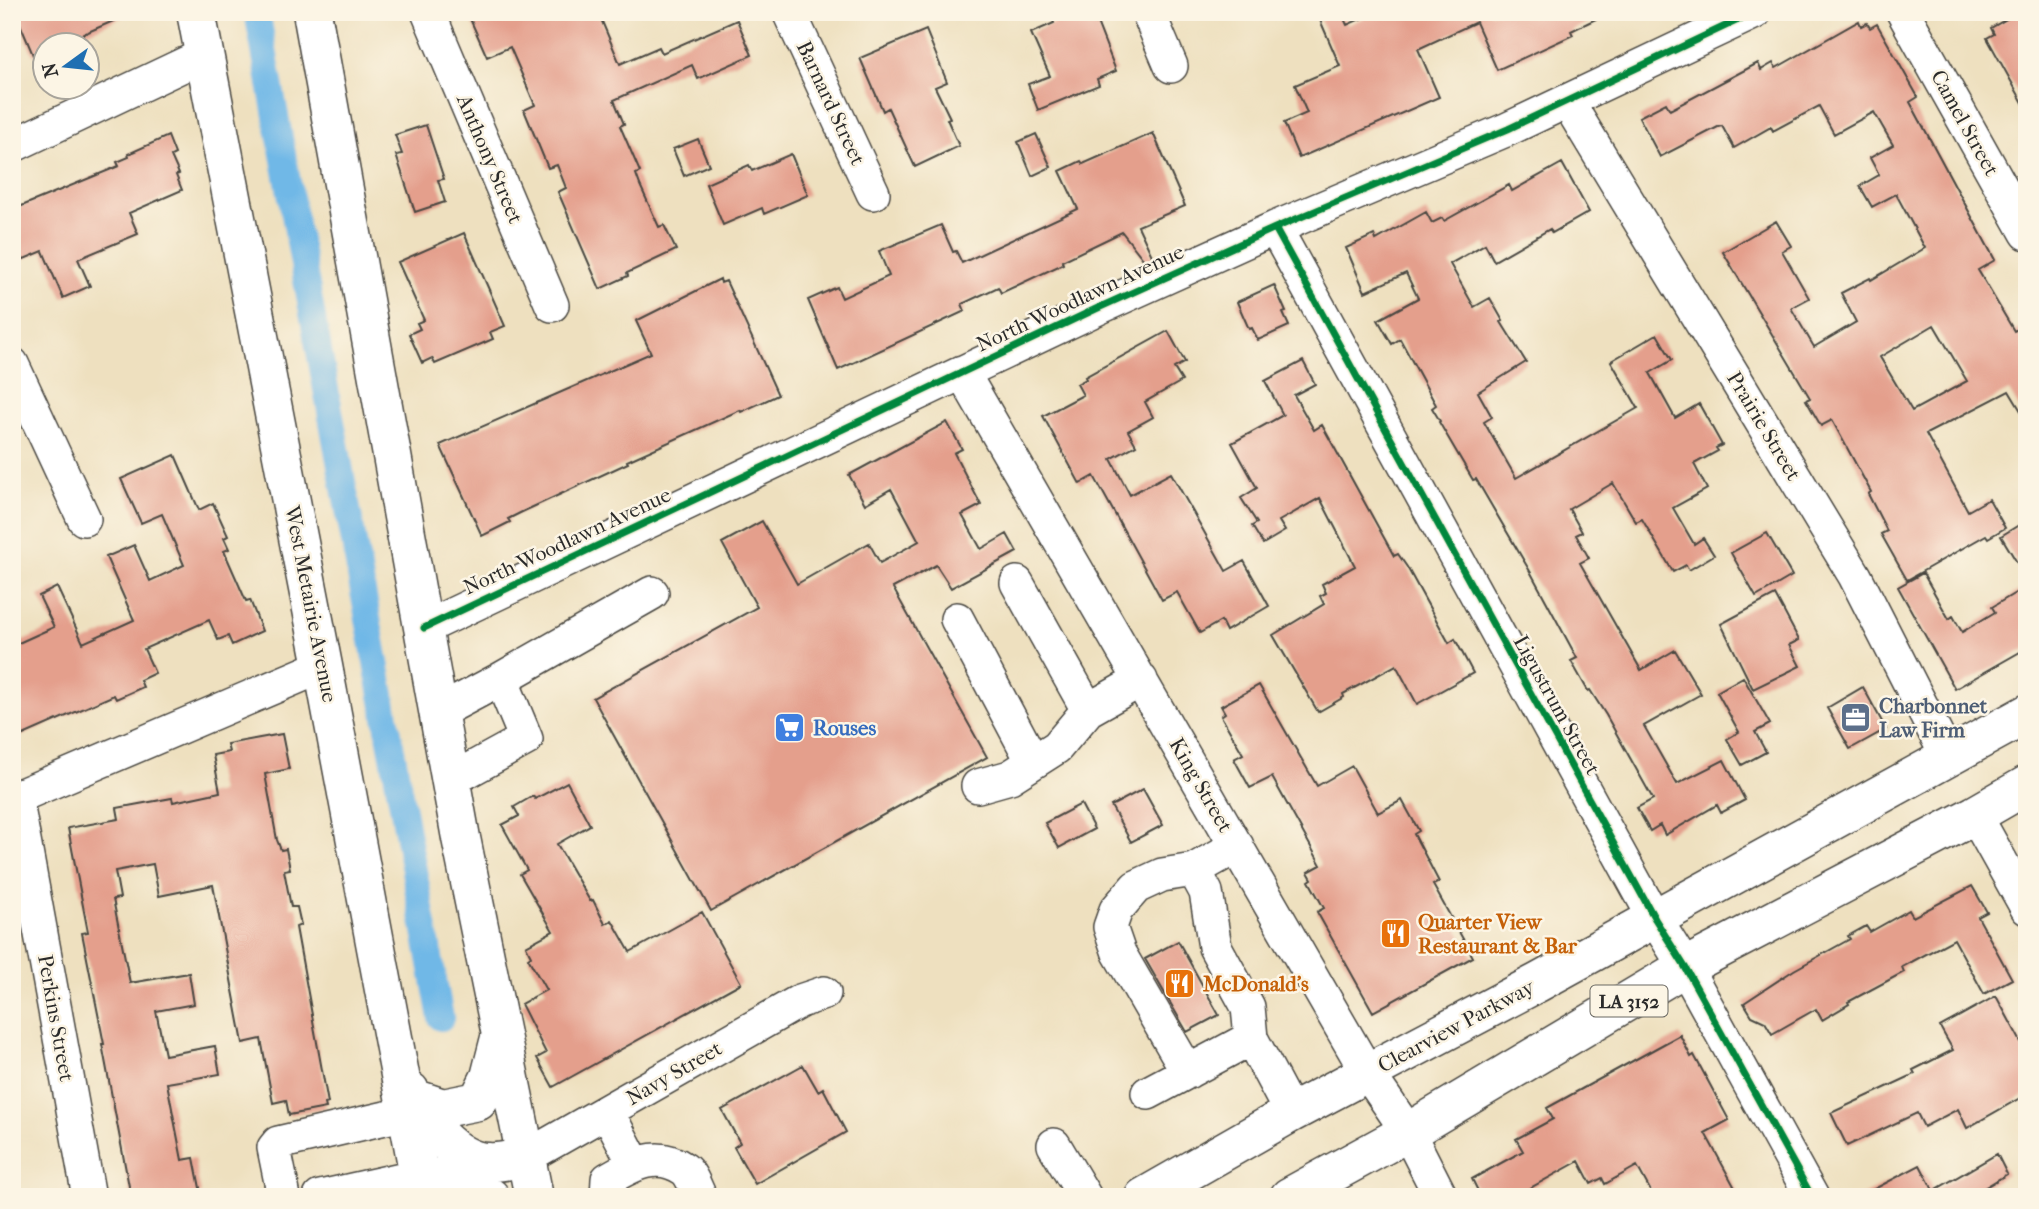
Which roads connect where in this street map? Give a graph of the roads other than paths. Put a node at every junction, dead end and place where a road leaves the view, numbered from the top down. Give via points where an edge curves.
1 (196, 12) edge
2 (312, 12) edge
3 (428, 12) edge
4 (789, 12) edge
5 (1148, 12) edge
6 (1755, 12) edge
7 (1903, 12) edge
8 (204, 55) junction
9 (1171, 66) dead end
10 (1567, 101) junction
11 (12, 146) edge
12 (873, 193) dead end
13 (1275, 228) junction
14 (2027, 233) edge
15 (552, 305) dead end
16 (12, 364) edge
17 (962, 372) junction
18 (84, 519) dead end
19 (1017, 583) dead end
20 (652, 593) dead end
21 (957, 618) dead end
22 (425, 628) junction
23 (323, 666) junction
24 (501, 679) junction
25 (1141, 680) junction
26 (1088, 710) junction
27 (439, 712) junction
28 (2027, 714) edge
29 (1948, 758) junction
30 (1034, 762) junction
31 (451, 780) junction
32 (2027, 785) edge
33 (978, 786) dead end
34 (14, 798) edge
35 (1975, 815) junction
36 (1237, 846) junction
37 (1194, 870) junction
38 (2027, 908) edge
39 (1655, 919) junction
40 (1685, 967) junction
41 (824, 993) dead end
42 (501, 1034) junction
43 (1251, 1038) junction
44 (1188, 1072) junction
45 (1367, 1072) junction
46 (1148, 1093) dead end
47 (410, 1106) junction
48 (607, 1111) junction
49 (1291, 1113) junction
50 (1408, 1132) junction
51 (1054, 1145) dead end
52 (526, 1157) junction
53 (634, 1163) junction
54 (421, 1186) edge
55 (89, 1197) edge
56 (284, 1197) edge
57 (320, 1197) edge
58 (490, 1197) edge
59 (534, 1197) edge
60 (607, 1197) edge
61 (700, 1197) edge
62 (1085, 1197) edge
63 (1143, 1197) edge
64 (1289, 1197) edge
65 (1441, 1197) edge
66 (1812, 1197) edge

1 - 8 main road, West Metairie Avenue
2 - 22 main road
3 - 15 street, Anthony Street
4 - 12 street, Barnard Street
5 - 9 street
6 - 10 street, North Woodlawn Avenue
7 - 14 street, Camel Street
8 - 11 street
8 - 23 main road, West Metairie Avenue
10 - 13 street, North Woodlawn Avenue
10 - 29 street, Prairie Street via 1855,576
13 - 17 street, North Woodlawn Avenue
13 - 39 street, Ligustrum Street
16 - 18 street
17 - 22 street, North Woodlawn Avenue
17 - 25 street, King Street
19 - 26 street
20 - 24 street
21 - 30 street
22 - 27 main road
23 - 34 street
23 - 47 main road, West Metairie Avenue
24 - 27 street
24 - 31 street via 526,739
25 - 26 street
25 - 36 street, King Street
26 - 30 street via 1056,747
27 - 31 main road
28 - 29 main road, Clearview Parkway / LA 3152
29 - 39 main road, Clearview Parkway / LA 3152
30 - 33 street via 1010,777
31 - 42 main road
32 - 35 main road, LA 3152
34 - 55 street, Perkins Street
35 - 38 street
35 - 40 main road, LA 3152
36 - 37 street
36 - 45 street, King Street
37 - 43 street via 1206,892 1215,947 1248,1007
37 - 44 street via 1162,875 1136,887 1116,909 1110,927 1119,953
39 - 40 street, Ligustrum Street
39 - 45 main road, Clearview Parkway / LA 3152
40 - 50 main road, LA 3152
40 - 66 street, Ligustrum Street
41 - 48 street, Navy Street via 800,1001
42 - 47 main road via 490,1077 478,1101 443,1108
42 - 52 main road
43 - 44 street
43 - 49 street
44 - 46 street
45 - 49 main road, Clearview Parkway / LA 3152
45 - 50 street, King Street
47 - 52 main road via 453,1150 486,1163
47 - 54 main road
47 - 56 street via 278,1143 274,1148
48 - 52 street, Navy Street
48 - 53 street
49 - 63 main road, Clearview Parkway / LA 3152
50 - 64 main road, LA 3152
50 - 65 street, King Street
51 - 62 street
52 - 59 main road
53 - 60 street via 608,1180
53 - 61 street via 661,1159 685,1170
54 - 57 street
54 - 58 main road via 462,1181

